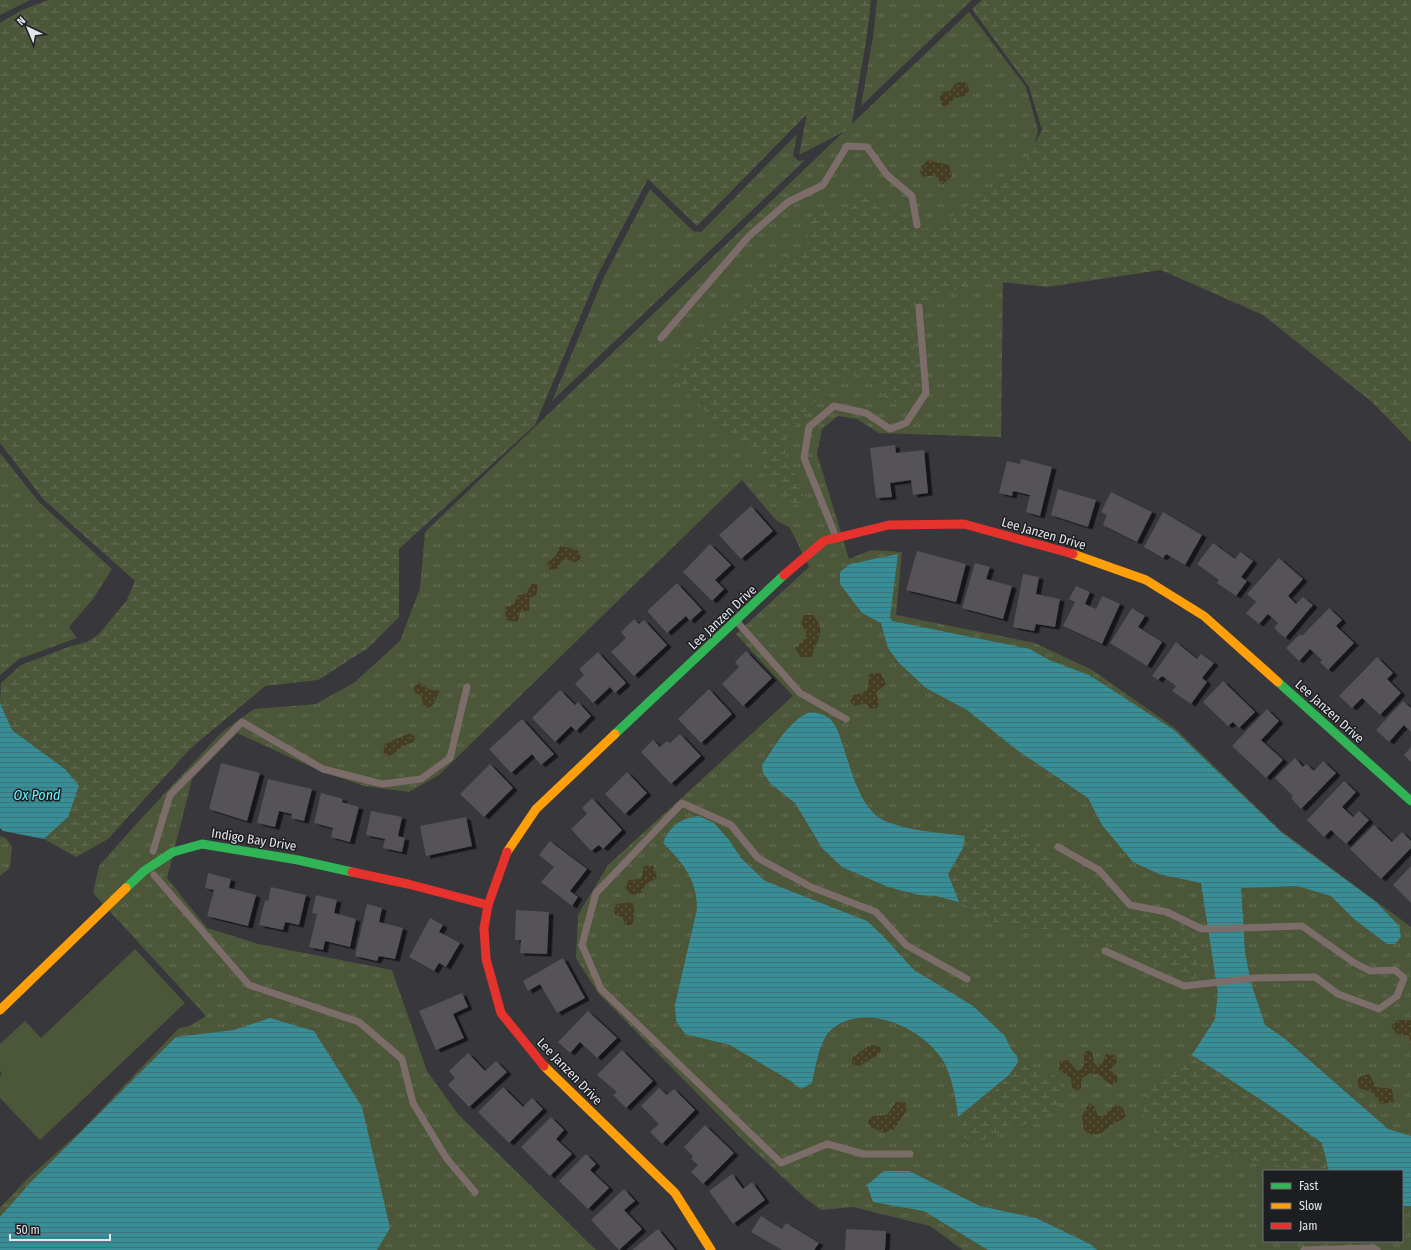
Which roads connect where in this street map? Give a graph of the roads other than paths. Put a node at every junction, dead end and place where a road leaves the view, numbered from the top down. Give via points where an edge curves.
1 (917, 225) dead end
2 (919, 307) dead end
3 (660, 338) dead end
4 (834, 532) dead end
5 (739, 624) dead end
6 (467, 687) dead end
7 (846, 719) dead end
8 (1411, 801) edge
9 (1058, 847) dead end
10 (153, 851) dead end
11 (154, 875) dead end
12 (488, 905) junction
13 (1105, 951) dead end
14 (967, 979) dead end
15 (0, 1010) edge
16 (910, 1154) dead end
17 (474, 1192) dead end
18 (711, 1250) edge
19 (1304, 1250) edge
20 (1377, 1250) edge

1 - 3 lane via 912,196 887,175 867,147 847,146 823,185 788,202 750,236
2 - 4 lane via 926,393 906,423 890,429 866,413 834,406 809,426 804,458
5 - 7 lane via 800,693
6 - 10 lane via 450,758 421,779 382,784 323,769 242,722 170,795
8 - 12 street, Lee Janzen Drive via 1204,616 1146,580 1080,556 964,524 889,525 824,541 796,564 536,809 504,856
9 - 13 lane via 1099,870 1130,905 1168,912 1202,929 1302,926 1370,971 1395,970 1404,978 1397,996 1379,1009 1338,994 1315,977 1255,978 1184,986
11 - 17 lane via 249,985 359,1022 402,1059 413,1103 446,1158
12 - 15 street, Indigo Bay Drive via 298,860 202,844 173,852 144,871
12 - 18 street, Lee Janzen Drive via 484,928 486,959 501,1013 541,1064 675,1193
14 - 16 lane via 906,945 876,912 811,887 758,858 731,825 682,803 596,893 582,945 601,989 781,1163 827,1144 864,1154
19 - 20 lane

